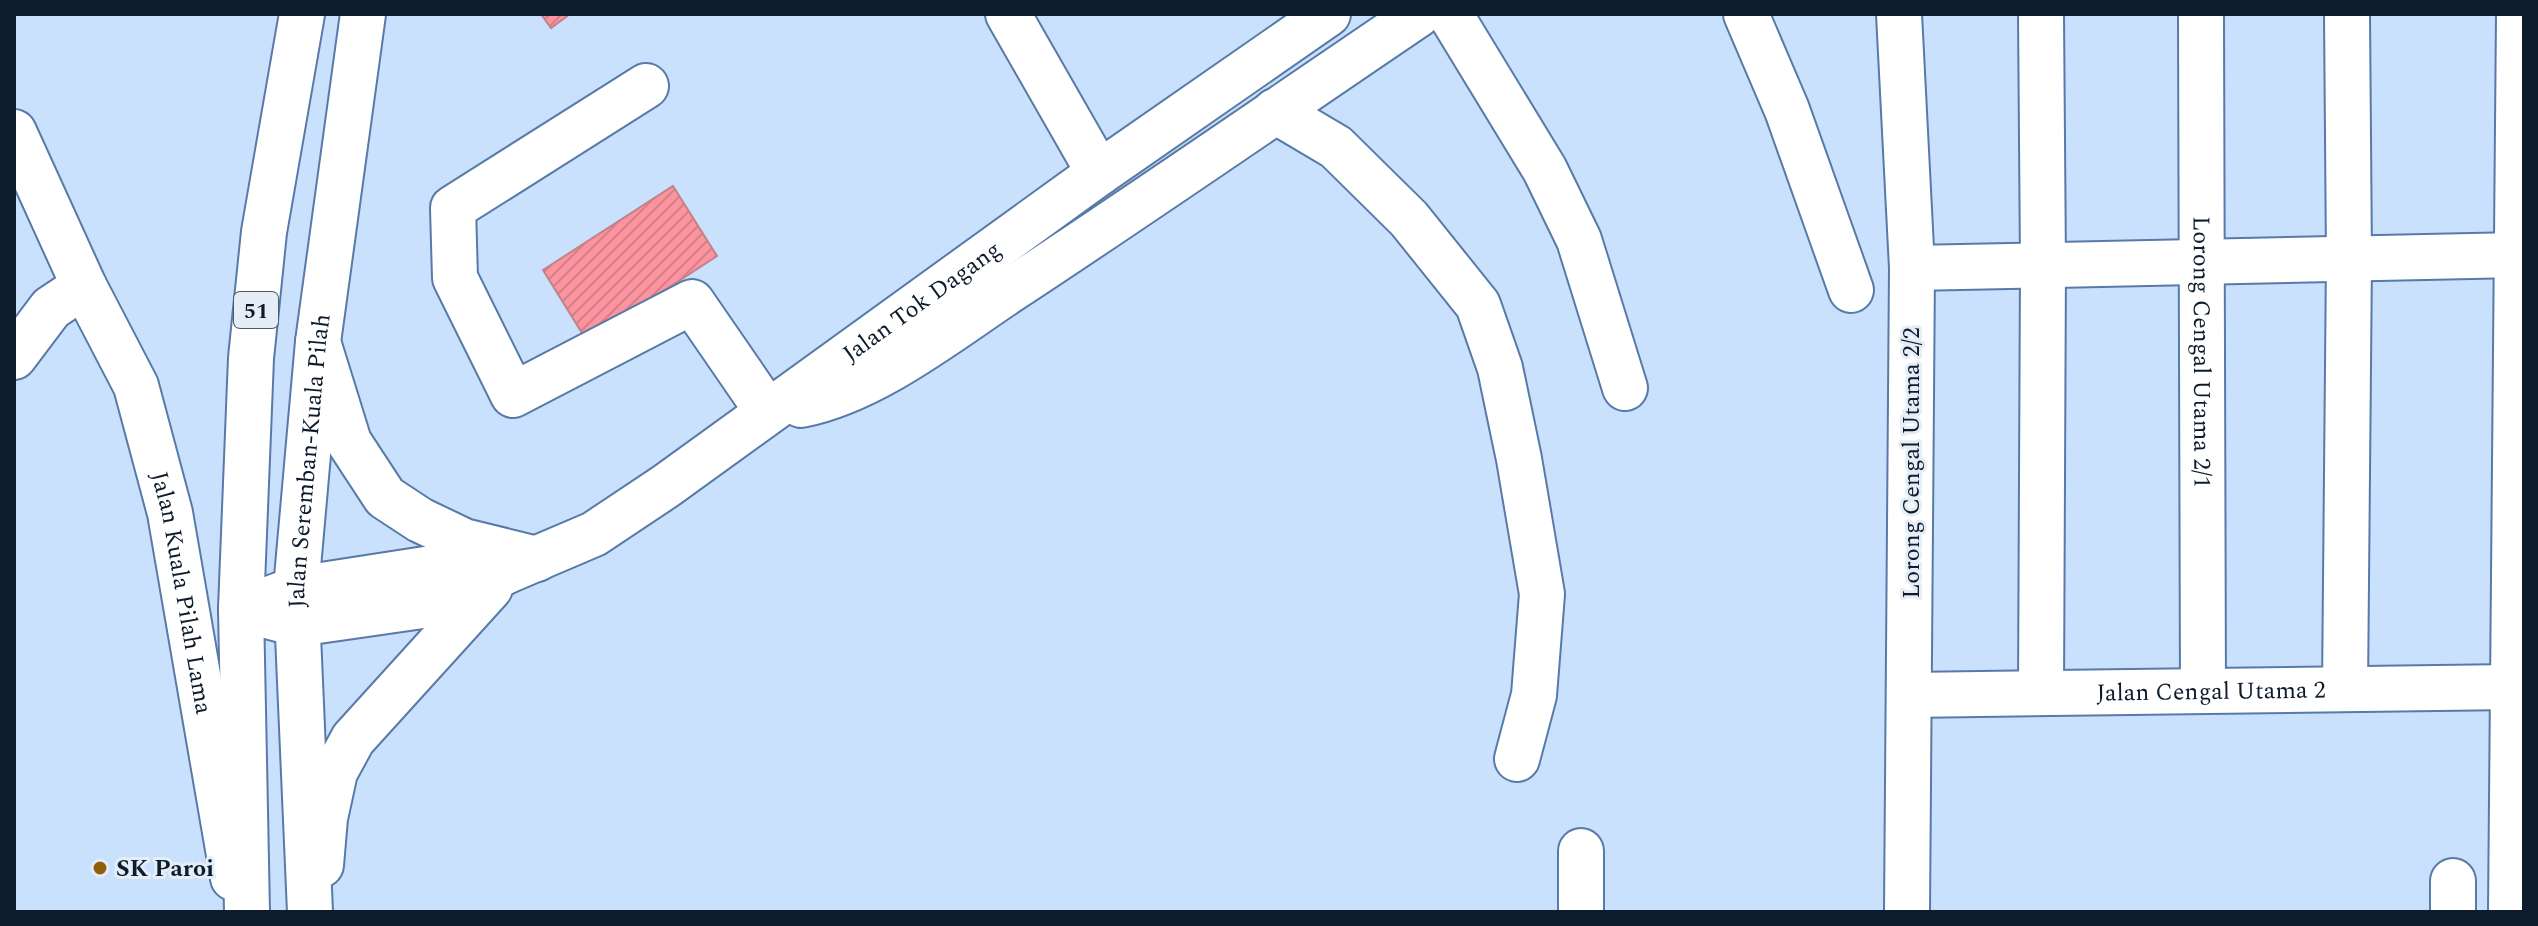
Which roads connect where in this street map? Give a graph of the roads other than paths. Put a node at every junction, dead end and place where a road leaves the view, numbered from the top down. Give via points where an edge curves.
1 (302, 14) edge
2 (363, 14) edge
3 (1008, 14) edge
4 (1328, 14) edge
5 (1419, 14) edge
6 (1450, 14) edge
7 (1746, 14) edge
8 (1899, 14) edge
9 (2041, 14) edge
10 (2201, 14) edge
11 (2347, 14) edge
12 (2519, 14) edge
13 (646, 86) dead end
14 (1275, 111) junction
15 (14, 132) edge
16 (1099, 173) junction
17 (23, 179) edge
18 (2518, 255) junction
19 (2349, 259) junction
20 (2203, 262) junction
21 (2043, 265) junction
22 (1912, 268) junction
23 (84, 286) junction
24 (1851, 290) dead end
25 (318, 342) junction
26 (14, 357) edge
27 (1625, 388) dead end
28 (767, 411) junction
29 (521, 565) junction
30 (297, 607) junction
31 (241, 609) junction
32 (2513, 687) junction
33 (2345, 689) junction
34 (2203, 691) junction
35 (2041, 693) junction
36 (1909, 695) junction
37 (1517, 759) dead end
38 (1581, 851) dead end
39 (239, 912) edge
40 (247, 912) edge
41 (313, 912) edge
42 (1581, 912) edge
43 (1907, 912) edge
44 (2511, 912) edge

1 - 31 main road, 51 via 264,232 251,358
2 - 25 main road, Jalan Seremban-Kuala Pilah
3 - 16 main road
4 - 16 main road, Jalan Tok Dagang
5 - 14 main road
6 - 27 main road via 1545,170 1579,240
7 - 24 main road via 1787,110
8 - 22 main road, Lorong Cengal Utama 2/2
9 - 21 main road
10 - 20 main road, Lorong Cengal Utama 2/1
11 - 19 main road
12 - 18 main road
13 - 28 main road via 453,208 455,278 513,395 692,302
14 - 28 main road via 897,365 827,400
14 - 37 main road via 1336,147 1409,219 1478,305 1500,368 1542,594 1534,695
15 - 17 main road, Jalan Kuala Pilah Lama
16 - 28 main road, Jalan Tok Dagang
17 - 23 main road, Jalan Kuala Pilah Lama
18 - 19 main road
18 - 32 main road
19 - 20 main road
19 - 33 main road
20 - 21 main road
20 - 34 main road, Lorong Cengal Utama 2/1
21 - 22 main road
21 - 35 main road
22 - 36 main road, Lorong Cengal Utama 2/2
23 - 26 main road via 51,308
23 - 39 main road, Jalan Kuala Pilah Lama via 136,386 170,513
25 - 29 main road via 349,442 385,497 420,520
25 - 30 main road, Jalan Seremban-Kuala Pilah
28 - 29 main road, Jalan Tok Dagang via 594,534
29 - 30 main road, Jalan Tok Dagang via 445,566
29 - 41 main road via 353,739 335,772
30 - 31 main road, Jalan Tok Dagang
30 - 41 main road, Jalan Seremban-Kuala Pilah
31 - 40 main road, 51
32 - 33 main road, Jalan Cengal Utama 2
32 - 44 main road
33 - 34 main road, Jalan Cengal Utama 2
34 - 35 main road, Jalan Cengal Utama 2
35 - 36 main road, Jalan Cengal Utama 2
36 - 43 main road, Lorong Cengal Utama 2/2
38 - 42 main road

